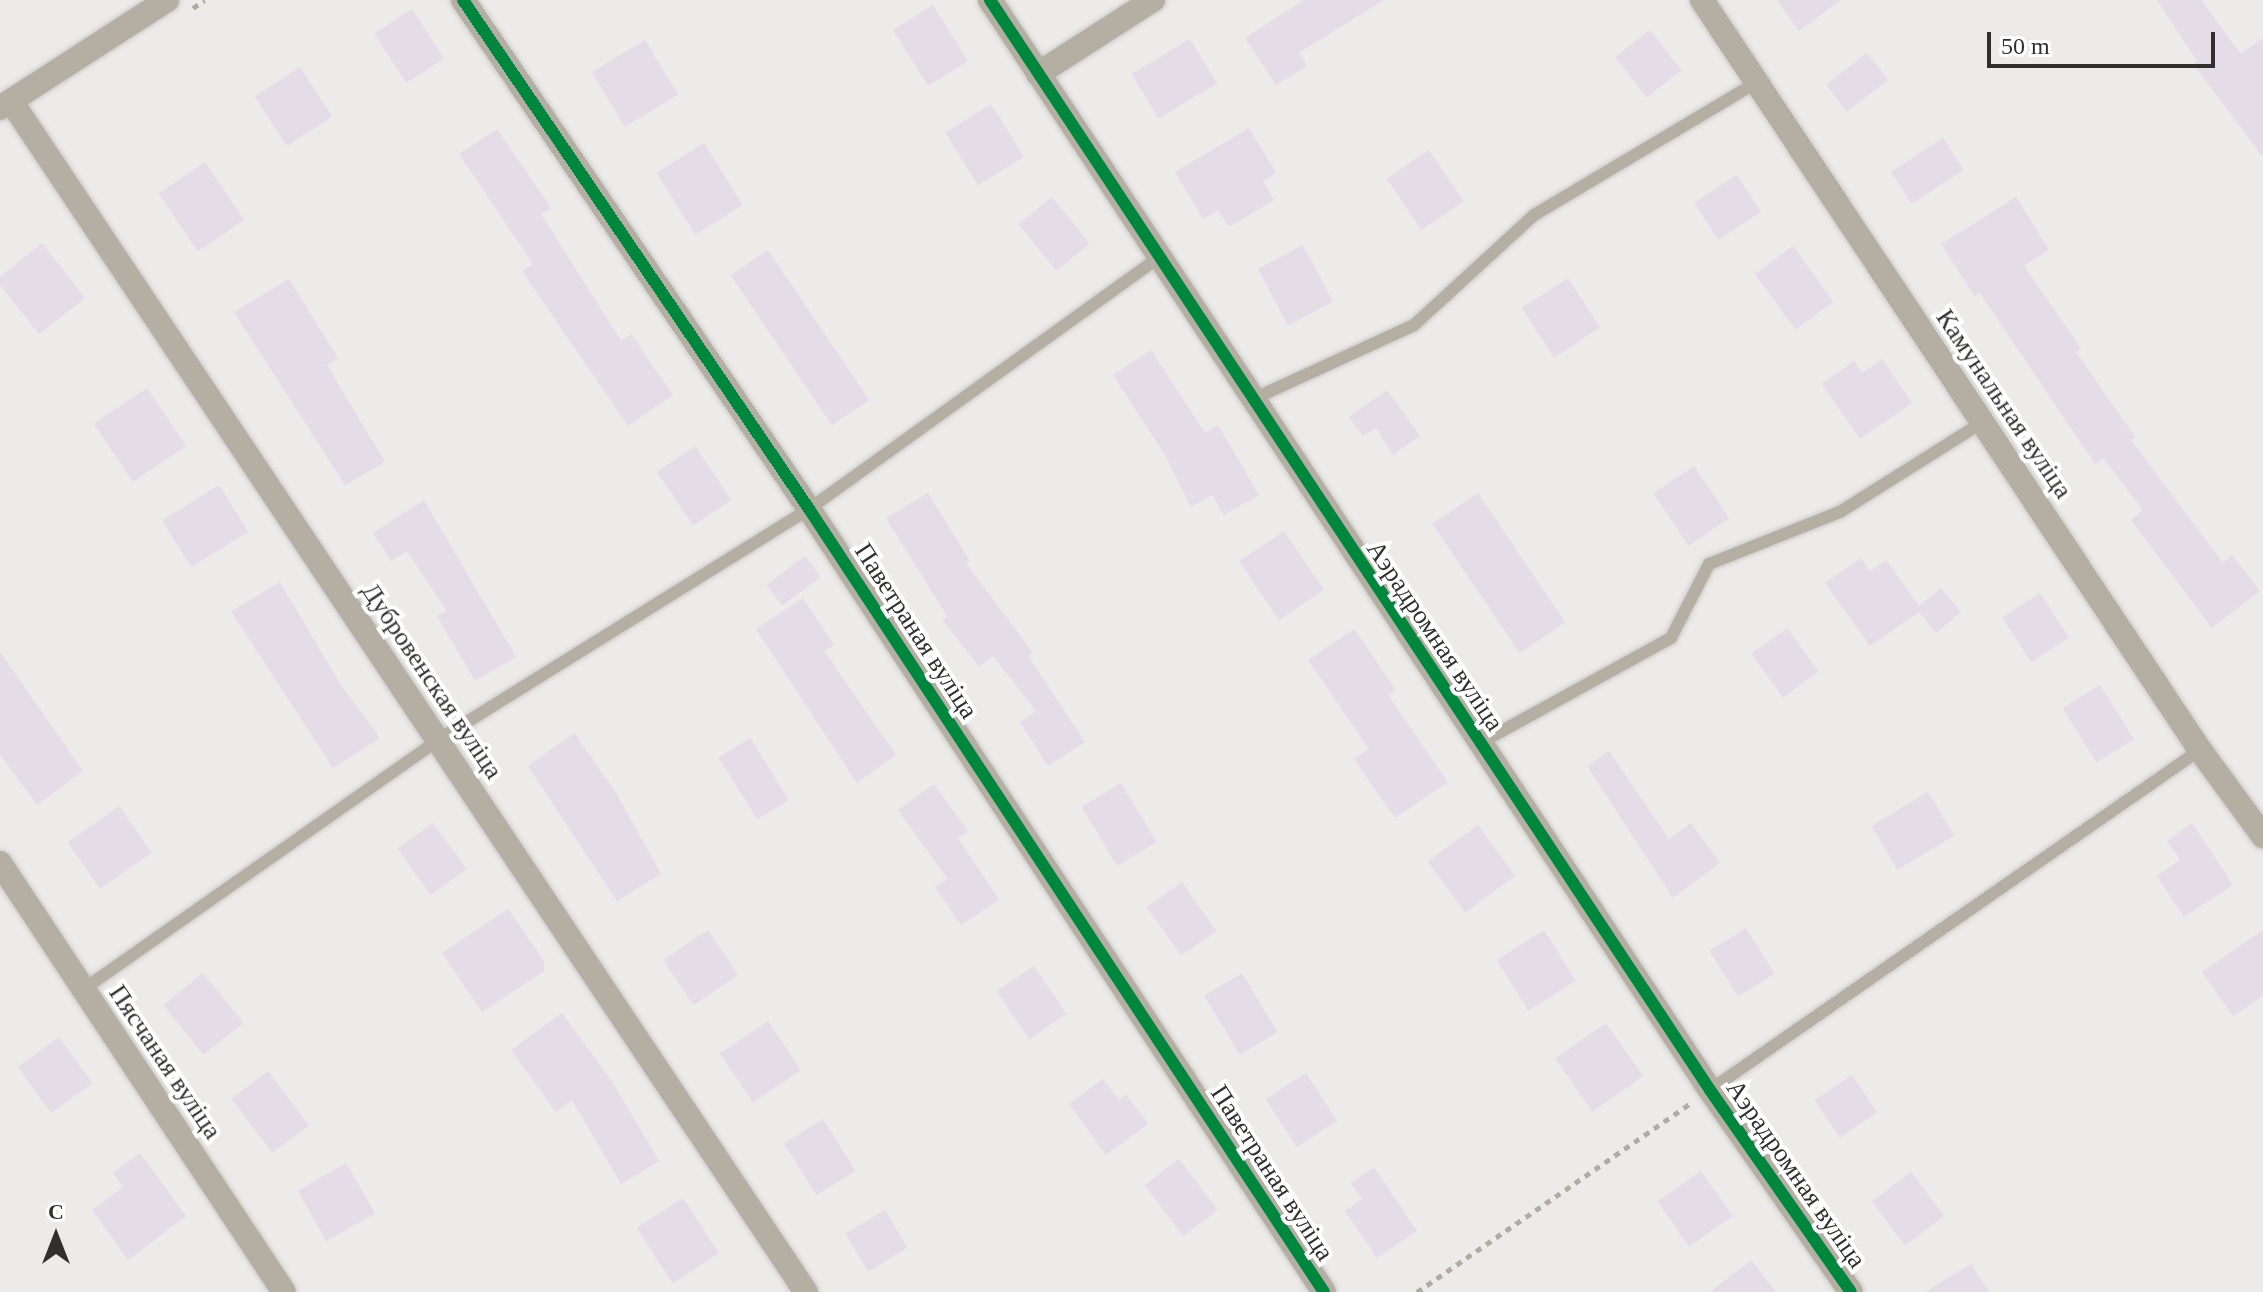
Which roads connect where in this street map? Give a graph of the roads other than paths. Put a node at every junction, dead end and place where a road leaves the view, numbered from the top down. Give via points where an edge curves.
1 (167, 0) edge
2 (463, 0) edge
3 (990, 0) edge
4 (1153, 0) edge
5 (1702, 0) edge
6 (1038, 74) junction
7 (1757, 82) junction
8 (5, 105) edge
9 (1157, 259) junction
10 (1251, 400) junction
11 (1983, 422) junction
12 (809, 509) junction
13 (438, 740) junction
14 (1480, 743) junction
15 (2200, 750) junction
16 (2263, 836) edge
17 (0, 863) edge
18 (84, 989) junction
19 (1710, 1090) junction
20 (284, 1292) edge
21 (806, 1292) edge
22 (1324, 1292) edge
23 (1851, 1292) edge

1 - 8 street
2 - 12 street, Паветраная вуліца
3 - 6 street, Аэрадромная вуліца
4 - 6 street
5 - 7 street, Камунальная вуліца
6 - 9 street, Аэрадромная вуліца
7 - 10 lane via 1534,215 1414,325
7 - 11 street, Камунальная вуліца
8 - 13 street, Дубровенская вуліца
9 - 10 street, Аэрадромная вуліца
9 - 12 lane
10 - 14 street, Аэрадромная вуліца
11 - 14 lane via 1840,512 1709,564 1671,638
11 - 15 street, Камунальная вуліца
12 - 13 lane
12 - 22 street, Паветраная вуліца
13 - 18 lane
13 - 21 street, Дубровенская вуліца
14 - 19 street, Аэрадромная вуліца
15 - 16 street, Камунальная вуліца
15 - 19 lane
17 - 18 street, Пясчаная вуліца
18 - 20 street, Пясчаная вуліца
19 - 23 street, Аэрадромная вуліца

